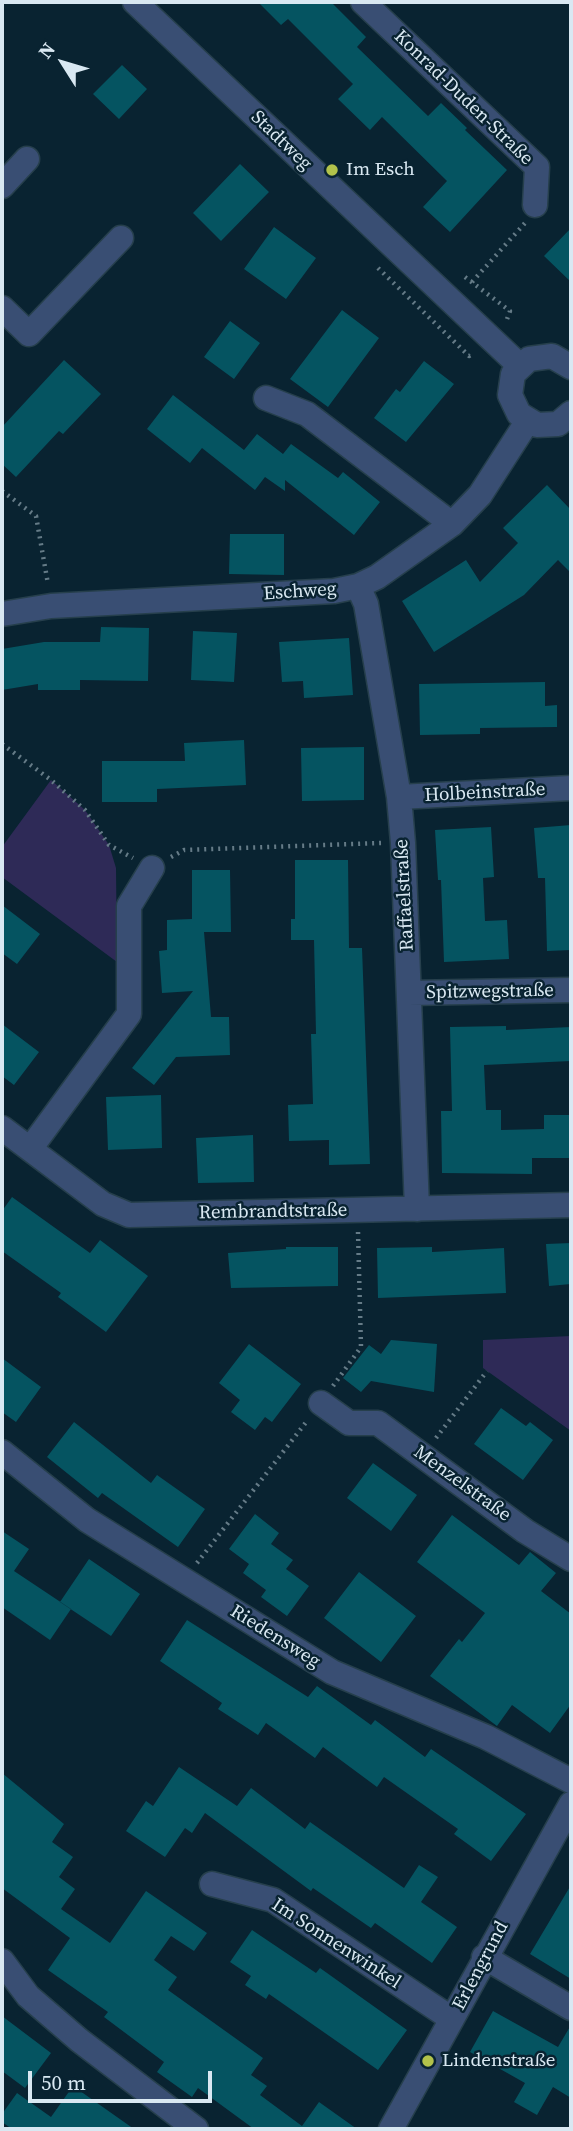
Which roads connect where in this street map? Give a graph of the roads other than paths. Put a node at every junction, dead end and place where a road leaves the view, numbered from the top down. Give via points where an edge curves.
1 (135, 2) edge
2 (363, 2) edge
3 (27, 159) dead end
4 (2, 186) edge
5 (535, 205) road end
6 (121, 238) dead end
7 (2, 308) edge
8 (520, 366) junction
9 (571, 367) edge
10 (266, 398) dead end
11 (570, 418) edge
12 (527, 422) junction
13 (452, 524) junction
14 (358, 586) junction
15 (2, 614) edge
16 (571, 788) edge
17 (398, 797) junction
18 (152, 868) road end
19 (571, 990) edge
20 (409, 993) junction
21 (2, 1128) edge
22 (30, 1149) junction
23 (571, 1205) edge
24 (416, 1209) junction
25 (321, 1403) dead end
26 (2, 1452) edge
27 (571, 1559) edge
28 (571, 1781) edge
29 (571, 1804) edge
30 (212, 1884) dead end
31 (484, 1957) junction
32 (2, 1961) edge
33 (571, 2008) edge
34 (452, 2019) junction
35 (196, 2129) edge
36 (391, 2129) edge

1 - 8 street, Stadtweg
2 - 5 street, Konrad-Duden-Straße via 537,167
3 - 4 street
6 - 7 street via 29,334
8 - 9 street via 540,356 563,360
8 - 12 street via 513,374 510,395
10 - 13 street via 307,414
11 - 12 street via 548,426
12 - 13 street, Eschweg via 480,495
13 - 14 street, Eschweg
14 - 15 street, Eschweg via 51,606
14 - 17 street, Raffaelstraße via 366,604
16 - 17 street, Holbeinstraße
17 - 20 street, Raffaelstraße
18 - 22 street via 129,906 130,1014
19 - 20 street, Spitzwegstraße
20 - 24 street, Raffaelstraße
21 - 22 street, Rembrandtstraße
22 - 24 street, Rembrandtstraße via 103,1204 130,1215
23 - 24 street, Rembrandtstraße
25 - 27 street, Menzelstraße via 349,1423 378,1423 525,1531
26 - 28 street, Riedensweg via 88,1520 332,1672 486,1737
29 - 31 street, Erlengrund
30 - 34 street, Im Sonnenwinkel via 273,1900
31 - 33 street
31 - 34 street, Erlengrund
32 - 35 street via 28,1996 58,2022
34 - 36 street, Erlengrund

